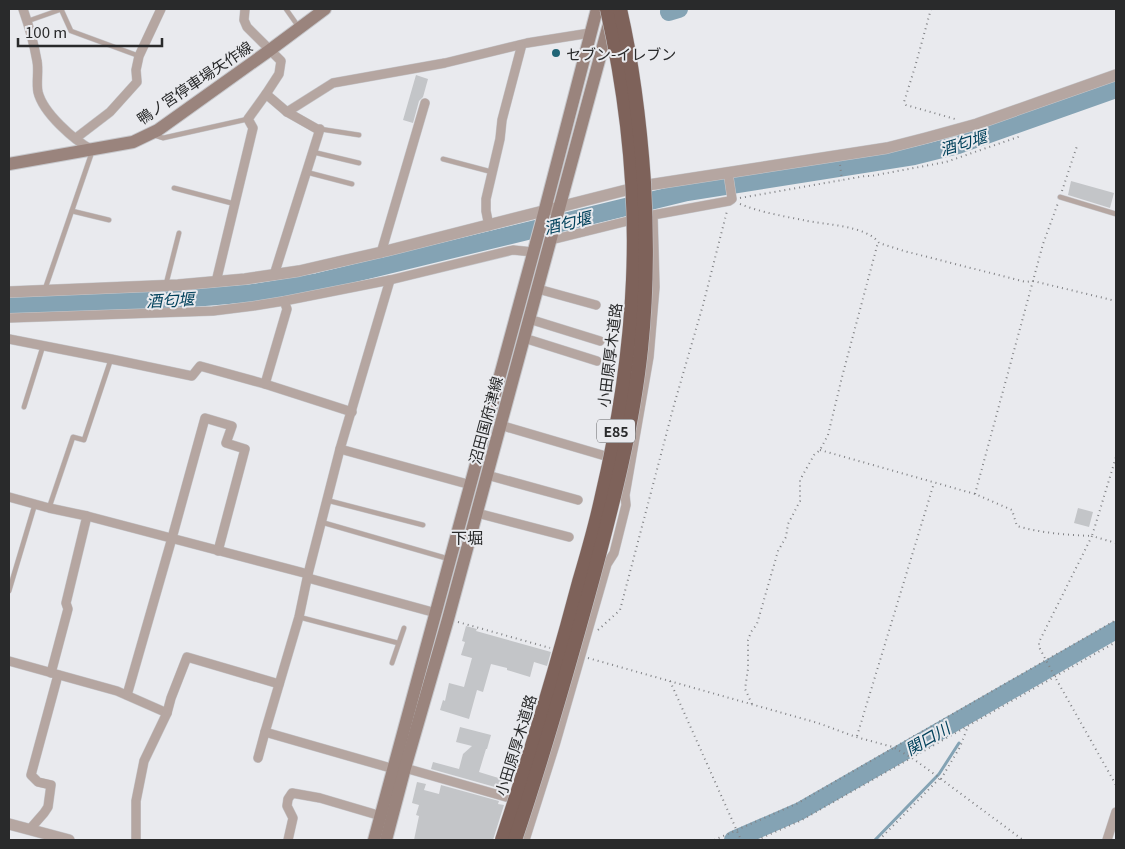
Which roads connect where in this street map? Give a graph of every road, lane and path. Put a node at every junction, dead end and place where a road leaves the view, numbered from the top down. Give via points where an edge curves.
1 (23, 9) edge
2 (62, 9) edge
3 (161, 9) edge
4 (245, 9) edge
5 (286, 9) edge
6 (325, 9) edge
7 (597, 9) edge
8 (607, 9) edge
9 (613, 9) edge
10 (620, 9) edge
11 (931, 9) edge
12 (27, 21) junction
13 (299, 28) junction
14 (590, 33) junction
15 (520, 45) junction
16 (270, 50) junction
17 (139, 56) junction
18 (1116, 75) edge
19 (266, 94) junction
20 (425, 103) dead end
21 (287, 112) junction
22 (248, 119) junction
23 (973, 125) junction
24 (320, 129) junction
25 (150, 134) junction
26 (359, 135) dead end
27 (1021, 136) dead end
28 (76, 138) junction
29 (1077, 146) dead end
30 (92, 150) junction
31 (313, 152) junction
32 (839, 155) junction
33 (443, 159) dead end
34 (358, 163) dead end
35 (9, 164) edge
36 (306, 172) junction
37 (492, 172) junction
38 (728, 172) junction
39 (842, 180) junction
40 (352, 184) dead end
41 (174, 188) dead end
42 (1060, 197) junction
43 (731, 200) junction
44 (235, 204) junction
45 (560, 209) junction
46 (72, 211) junction
47 (544, 214) junction
48 (1116, 214) edge
49 (654, 215) junction
50 (109, 220) dead end
51 (489, 226) junction
52 (179, 233) dead end
53 (552, 237) junction
54 (879, 242) junction
55 (533, 252) junction
56 (381, 253) junction
57 (274, 275) junction
58 (390, 280) junction
59 (1033, 281) junction
60 (216, 282) junction
61 (166, 286) junction
62 (538, 289) junction
63 (44, 291) junction
64 (9, 292) edge
65 (284, 301) junction
66 (1116, 302) edge
67 (596, 305) dead end
68 (9, 318) edge
69 (530, 319) junction
70 (524, 338) junction
71 (9, 339) edge
72 (600, 341) dead end
73 (43, 346) junction
74 (111, 359) junction
75 (597, 361) dead end
76 (265, 384) junction
77 (24, 407) dead end
78 (352, 412) junction
79 (500, 425) junction
80 (340, 449) junction
81 (820, 450) junction
82 (602, 456) dead end
83 (1116, 457) edge
84 (487, 475) junction
85 (934, 483) junction
86 (471, 485) junction
87 (975, 494) junction
88 (9, 497) edge
89 (326, 500) junction
90 (578, 500) dead end
91 (35, 504) junction
92 (49, 508) junction
93 (477, 513) junction
94 (87, 516) junction
95 (321, 522) junction
96 (424, 525) dead end
97 (1092, 536) junction
98 (569, 537) dead end
99 (172, 538) junction
100 (1116, 543) edge
101 (218, 551) junction
102 (450, 560) junction
103 (308, 576) junction
104 (9, 591) edge
105 (436, 613) junction
106 (299, 617) junction
107 (448, 619) junction
108 (1116, 620) edge
109 (404, 628) dead end
110 (599, 629) dead end
111 (1116, 642) edge
112 (398, 643) junction
113 (552, 648) dead end
114 (581, 656) junction
115 (1047, 661) junction
116 (9, 662) edge
117 (392, 663) dead end
118 (55, 674) junction
119 (1055, 677) junction
120 (670, 681) junction
121 (279, 684) junction
122 (127, 695) junction
123 (752, 705) junction
124 (166, 713) junction
125 (968, 726) junction
126 (265, 732) junction
127 (856, 737) junction
128 (893, 747) junction
129 (258, 758) dead end
130 (912, 758) junction
131 (399, 769) junction
132 (939, 777) junction
133 (1116, 785) edge
134 (506, 797) dead end
135 (1116, 812) edge
136 (381, 816) junction
137 (9, 824) edge
138 (30, 829) junction
139 (737, 830) junction
140 (69, 840) edge
141 (136, 840) edge
142 (288, 840) edge
143 (374, 840) edge
144 (386, 840) edge
145 (502, 840) edge
146 (515, 840) edge
147 (525, 840) edge
148 (714, 840) edge
149 (742, 840) edge
150 (757, 840) edge
151 (879, 840) edge
152 (1023, 840) edge
153 (1107, 840) edge

1 - 12 street
2 - 12 lane
2 - 17 lane via 71,31
3 - 17 street
4 - 16 street via 246,26
5 - 13 lane
6 - 13 main road, 鴨ノ宮停車場矢作線
7 - 14 main road, 沼田国府津線
8 - 145 highway, 小田原厚木道路 / E85, bridge via 624,98 630,151 634,253 628,348 601,502 558,662
9 - 45 main road, 沼田国府津線
10 - 146 highway, 小田原厚木道路 / E85, bridge via 636,97 646,223 641,349 629,428 612,505 570,664
11 - 23 path via 904,102
12 - 28 street via 38,63 40,97 57,122
13 - 16 main road, 鴨ノ宮停車場矢作線
14 - 15 street
14 - 47 main road, 沼田国府津線
15 - 21 street via 445,63 333,83
15 - 37 street
16 - 19 street via 282,61 279,74
16 - 25 main road, 鴨ノ宮停車場矢作線
17 - 28 street via 137,82 110,112
18 - 23 street
19 - 21 street
19 - 22 street
20 - 56 street
21 - 24 street
22 - 25 lane via 162,138
22 - 44 street via 253,128
23 - 32 street via 888,148
24 - 26 lane
24 - 31 street
25 - 30 main road, 鴨ノ宮停車場矢作線 via 133,142
27 - 39 path via 946,162
28 - 30 street
29 - 42 path
30 - 35 main road, 鴨ノ宮停車場矢作線
30 - 46 lane
31 - 34 lane
31 - 36 street
32 - 38 street
32 - 39 path
33 - 37 lane
36 - 40 lane
36 - 57 street
37 - 51 street via 486,199
38 - 43 street
38 - 45 street via 642,186
39 - 43 path
41 - 44 lane
42 - 48 lane
42 - 59 path
43 - 49 street
43 - 54 path via 796,219 861,231
43 - 110 path via 620,610
44 - 60 street
45 - 47 street
45 - 53 main road, 沼田国府津線
46 - 50 lane
46 - 63 lane
47 - 51 street
47 - 55 main road, 沼田国府津線
49 - 53 street
49 - 114 street via 655,287 649,357 625,495 626,505
51 - 56 street
52 - 61 lane
53 - 62 main road, 沼田国府津線
54 - 59 path via 984,272
54 - 81 path via 828,435
55 - 58 street via 513,250
55 - 86 main road, 沼田国府津線
56 - 57 street
57 - 60 street
58 - 65 street
58 - 78 street
59 - 66 path
59 - 87 path
60 - 61 street
61 - 63 street
62 - 67 street
62 - 69 main road, 沼田国府津線
63 - 64 street
65 - 68 street via 213,311
65 - 76 street via 287,309
69 - 70 main road, 沼田国府津線
69 - 72 street
70 - 75 street
70 - 79 main road, 沼田国府津線
71 - 73 street
73 - 74 street
73 - 77 lane
74 - 76 street via 192,376 200,366
74 - 92 lane via 84,440 73,437
76 - 78 street
78 - 80 street
79 - 82 street
79 - 84 main road, 沼田国府津線
80 - 86 street
80 - 89 street
81 - 85 path
81 - 123 path via 800,480 800,501 778,551 757,624 750,632 745,689
83 - 97 path
84 - 90 street
84 - 93 main road, 沼田国府津線
85 - 87 path
85 - 127 path
86 - 102 main road, 沼田国府津線
87 - 97 path via 1012,510 1017,526
88 - 91 street
89 - 95 street
89 - 96 lane
91 - 92 street
91 - 104 lane
92 - 94 street
93 - 98 street
93 - 107 main road, 沼田国府津線
94 - 99 street
94 - 118 street via 66,603 68,609
95 - 102 lane
95 - 103 street
97 - 100 path
97 - 115 path via 1040,642 1039,647
99 - 101 street
99 - 101 street via 205,418 232,426 226,443 245,449
99 - 122 street
101 - 103 street
102 - 105 main road, 沼田国府津線
103 - 105 street
103 - 106 street
105 - 131 main road, 沼田国府津線
106 - 112 lane
106 - 121 street
107 - 113 path
107 - 131 main road, 沼田国府津線
108 - 115 path
109 - 112 lane
111 - 119 path
112 - 117 lane
114 - 120 path
114 - 147 street
115 - 119 path
115 - 128 path
116 - 118 street
118 - 122 street
118 - 138 street via 32,775 38,782 51,785 48,807
119 - 125 path
119 - 133 path
120 - 123 path
120 - 139 path
121 - 124 street via 187,657
121 - 126 street
122 - 124 street
123 - 127 path
124 - 141 street via 144,761 136,801
125 - 130 path
125 - 132 path via 960,747
126 - 129 street
126 - 131 street
127 - 128 path
128 - 130 path
128 - 139 path via 796,804
130 - 132 path
130 - 150 path via 800,821
131 - 134 street
131 - 136 main road, 沼田国府津線
131 - 144 main road, 沼田国府津線
132 - 151 path
132 - 152 path
135 - 153 street
136 - 142 street via 292,793 286,806 293,818
136 - 143 main road, 沼田国府津線
137 - 138 street
138 - 140 street
139 - 148 path
139 - 149 path

